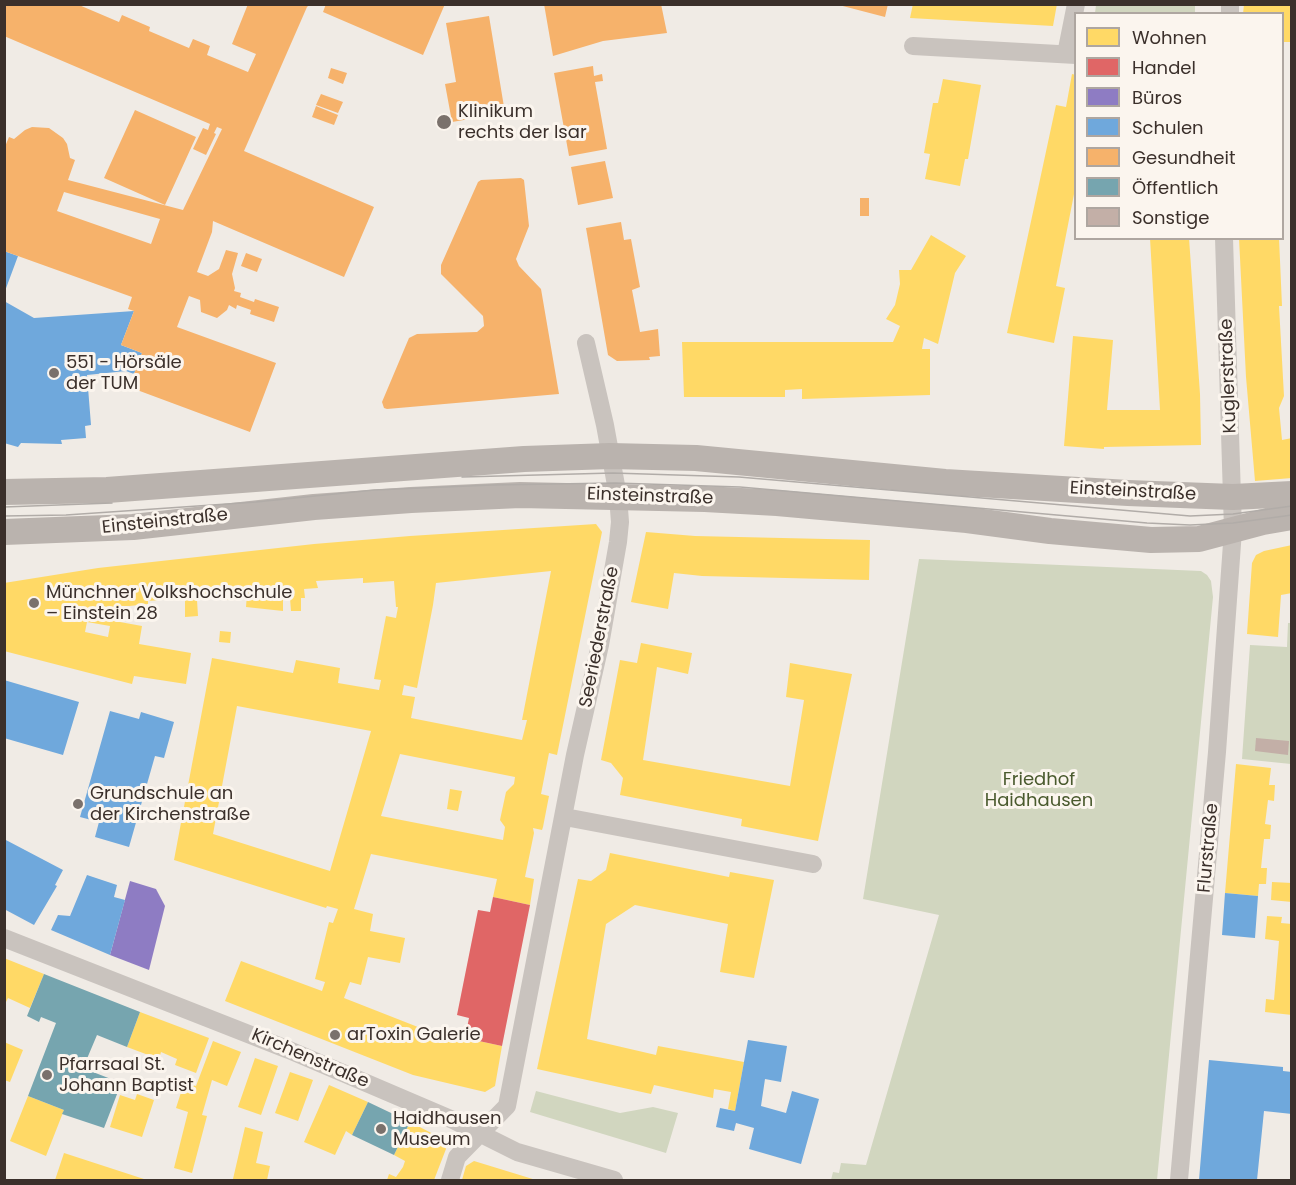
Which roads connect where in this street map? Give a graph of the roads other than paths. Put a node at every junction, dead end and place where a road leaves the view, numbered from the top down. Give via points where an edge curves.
1 (1074, 24) edge
2 (913, 46) dead end
3 (1071, 55) edge
4 (1224, 240) edge
5 (586, 343) dead end
6 (610, 456) junction
7 (4, 492) edge
8 (1292, 494) edge
9 (618, 496) junction
10 (1233, 514) junction
11 (1292, 517) edge
12 (4, 532) edge
13 (565, 817) junction
14 (813, 864) dead end
15 (4, 938) edge
16 (480, 1133) junction
17 (450, 1180) edge
18 (614, 1180) edge
19 (1179, 1180) edge

1 - 3 street
2 - 3 street
4 - 10 street, Kuglerstraße
5 - 6 street, Seeriederstraße
6 - 7 main road, Einsteinstraße via 107,490
6 - 9 street, Seeriederstraße
6 - 10 main road, Einsteinstraße via 696,458
8 - 10 main road, Einsteinstraße
9 - 10 main road, Einsteinstraße via 777,503 1151,540 1199,539
9 - 12 main road, Einsteinstraße via 411,500 133,527
9 - 13 street, Seeriederstraße via 618,542
10 - 11 main road, Einsteinstraße
10 - 19 street, Flurstraße via 1216,764
13 - 14 street
13 - 16 street, Seeriederstraße via 507,1106
15 - 16 street, Kirchenstraße via 290,1050
16 - 17 street, Seeriederstraße via 457,1157
16 - 18 street, Kirchenstraße via 517,1152

